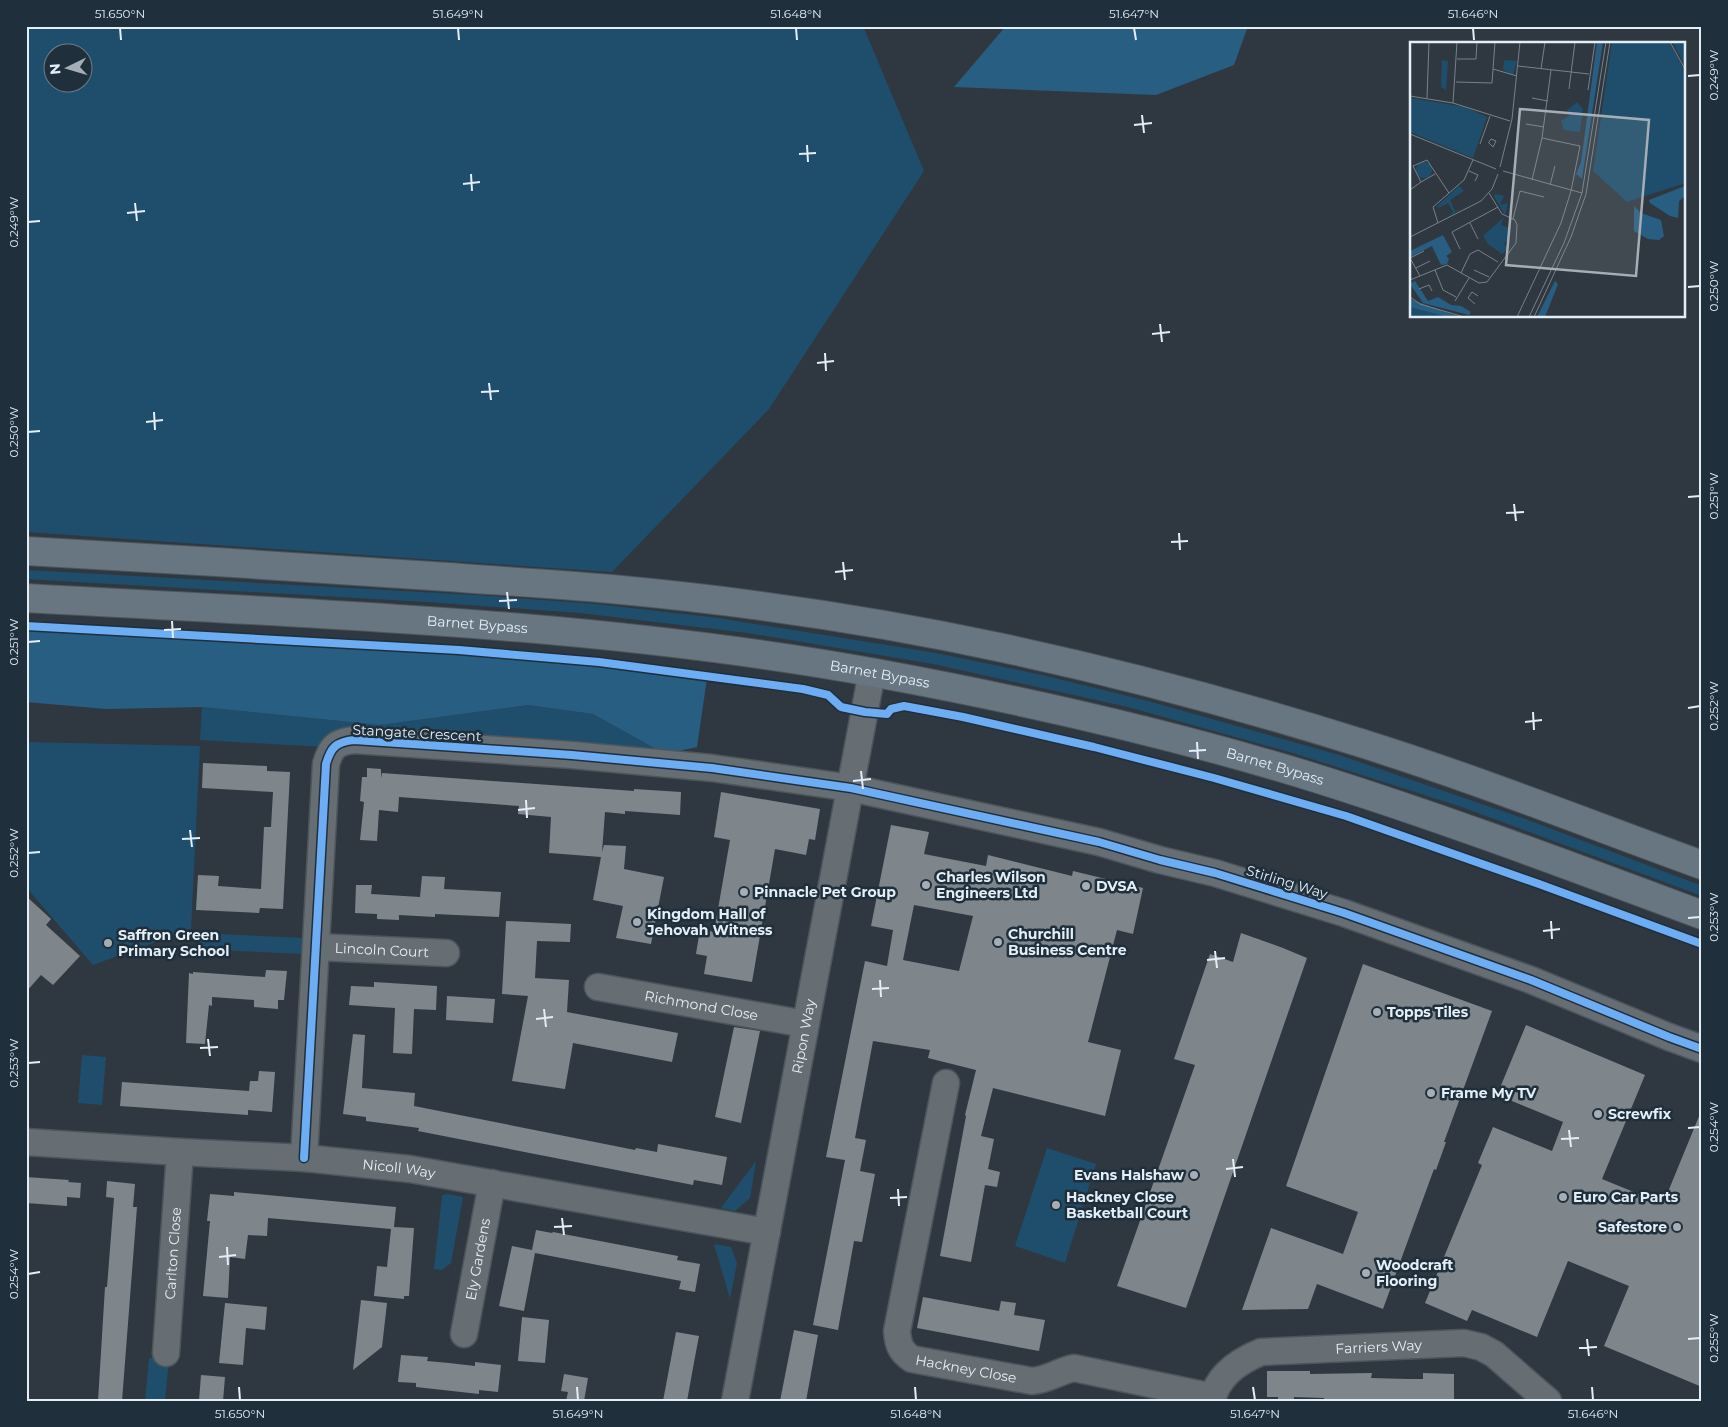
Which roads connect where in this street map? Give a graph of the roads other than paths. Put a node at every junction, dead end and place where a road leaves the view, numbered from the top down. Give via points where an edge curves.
1 (26, 551) edge
2 (26, 598) edge
3 (872, 672) junction
4 (851, 788) junction
5 (1702, 865) edge
6 (1702, 915) edge
7 (317, 947) junction
8 (446, 953) dead end
9 (598, 987) dead end
10 (805, 1024) junction
11 (1702, 1049) edge
12 (946, 1083) dead end
13 (26, 1142) edge
14 (180, 1152) junction
15 (304, 1158) junction
16 (492, 1183) junction
17 (767, 1232) junction
18 (464, 1334) dead end
19 (166, 1353) dead end
20 (1212, 1399) edge
21 (734, 1401) edge
22 (1548, 1401) edge

1 - 5 highway via 255,563 610,588 738,602 878,624 1001,648 1247,709 1494,788
2 - 3 highway, Barnet Bypass via 499,625 722,649
3 - 4 street, Ripon Way
3 - 6 highway, Barnet Bypass via 1140,730 1275,767 1433,817
4 - 7 street, Stangate Crescent via 712,768 572,755 344,741 330,752 326,764
4 - 10 street, Ripon Way
4 - 11 street, Stirling Way via 1099,842 1309,901 1531,980
7 - 8 street, Lincoln Court
7 - 15 street, Stangate Crescent
9 - 10 street, Richmond Close
10 - 17 street, Ripon Way
12 - 20 street, Hackney Close via 897,1331 903,1353 912,1359 1032,1381 1074,1368
13 - 14 street, Nicoll Way
14 - 15 street, Nicoll Way
14 - 19 street, Carlton Close
15 - 16 street, Nicoll Way via 410,1169
16 - 17 street, Nicoll Way
16 - 18 street, Ely Gardens
17 - 21 street, Ripon Way
20 - 22 street, Farriers Way via 1232,1368 1261,1352 1464,1343 1494,1354

